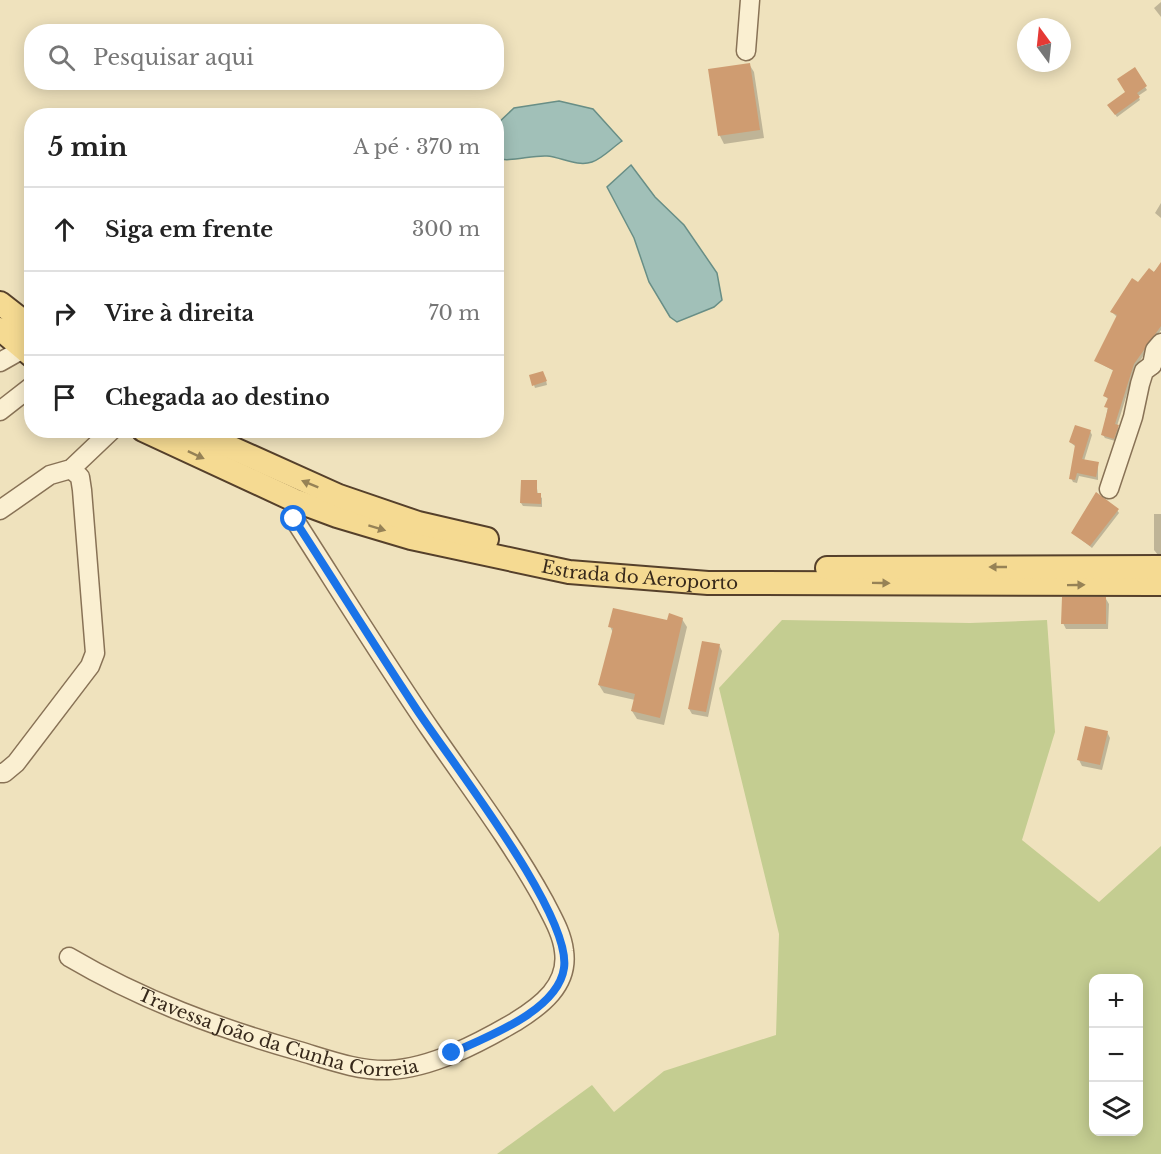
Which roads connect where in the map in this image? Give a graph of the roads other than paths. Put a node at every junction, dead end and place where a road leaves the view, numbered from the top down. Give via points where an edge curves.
1 (750, 0) edge
2 (746, 51) dead end
3 (0, 303) edge
4 (24, 322) edge
5 (0, 329) edge
6 (1161, 343) edge
7 (24, 345) edge
8 (24, 350) edge
9 (0, 362) edge
10 (1156, 370) edge
11 (24, 392) edge
12 (0, 411) edge
13 (105, 438) edge
14 (119, 438) edge
15 (160, 438) edge
16 (209, 438) edge
17 (75, 473) junction
18 (1109, 489) dead end
19 (294, 500) junction
20 (0, 510) edge
21 (1161, 567) edge
22 (1161, 584) edge
23 (0, 773) edge
24 (69, 957) dead end

1 - 2 street
3 - 4 main road
5 - 7 main road
6 - 10 street via 1155,350
8 - 9 street
10 - 18 street via 1144,371
11 - 12 street
13 - 17 street
14 - 17 street
15 -> 19 main road, Estrada do Aeroporto
21 -> 16 main road, Estrada do Aeroporto via 705,568 569,558 418,523 302,481
17 - 20 street via 50,475
17 - 23 street via 95,653 90,666 16,763
19 -> 22 main road, Estrada do Aeroporto via 411,538 569,572 708,583
19 - 24 street, Travessa João da Cunha Correia via 294,519 415,708 534,883 559,932 564,951 561,981 543,1003 507,1027 424,1064 389,1070 351,1066 234,1032 124,988

